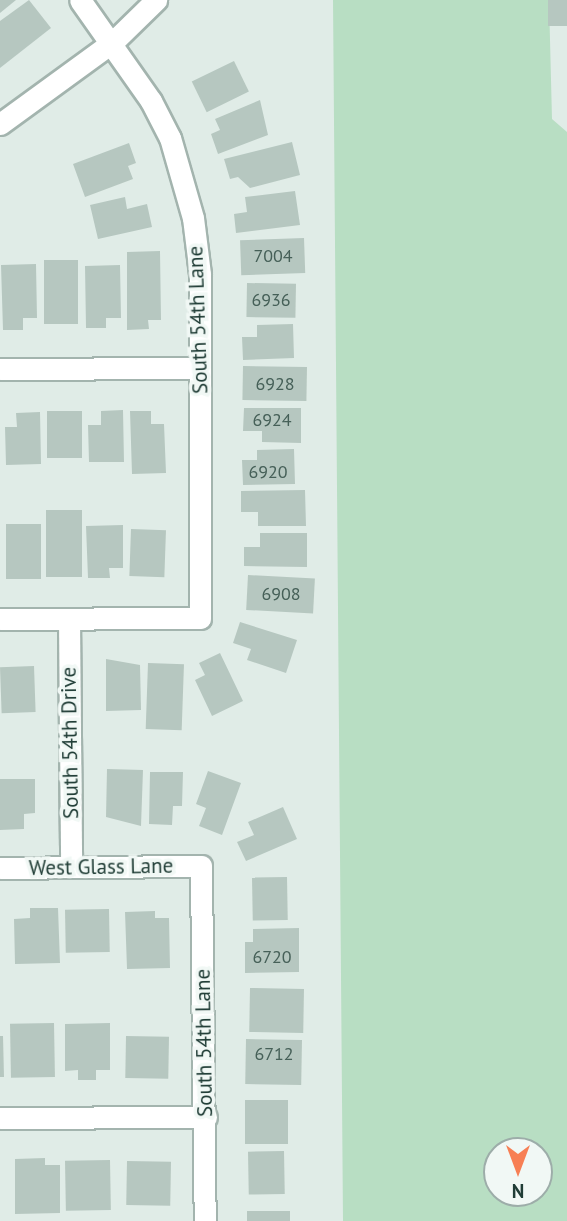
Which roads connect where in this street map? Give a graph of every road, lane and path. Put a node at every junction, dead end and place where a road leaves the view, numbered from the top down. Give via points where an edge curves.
1 (80, 0) edge
2 (156, 0) edge
3 (114, 41) junction
4 (0, 124) edge
5 (200, 368) junction
6 (0, 369) edge
7 (0, 619) edge
8 (69, 619) junction
9 (201, 866) joint
10 (71, 867) junction
11 (0, 868) edge
12 (206, 1117) junction
13 (0, 1118) edge
14 (205, 1221) edge

1 - 3 street, South 54th Lane
2 - 3 street
3 - 4 street
3 - 5 street, South 54th Lane via 151,101 183,176 200,274
5 - 6 street
5 - 8 street, South 54th Lane via 200,618
7 - 8 street
8 - 10 street, South 54th Drive
9 - 10 street, West Glass Lane
9 - 12 street, South 54th Lane
10 - 11 street, West Glass Lane
12 - 13 street
12 - 14 street, South 54th Lane

